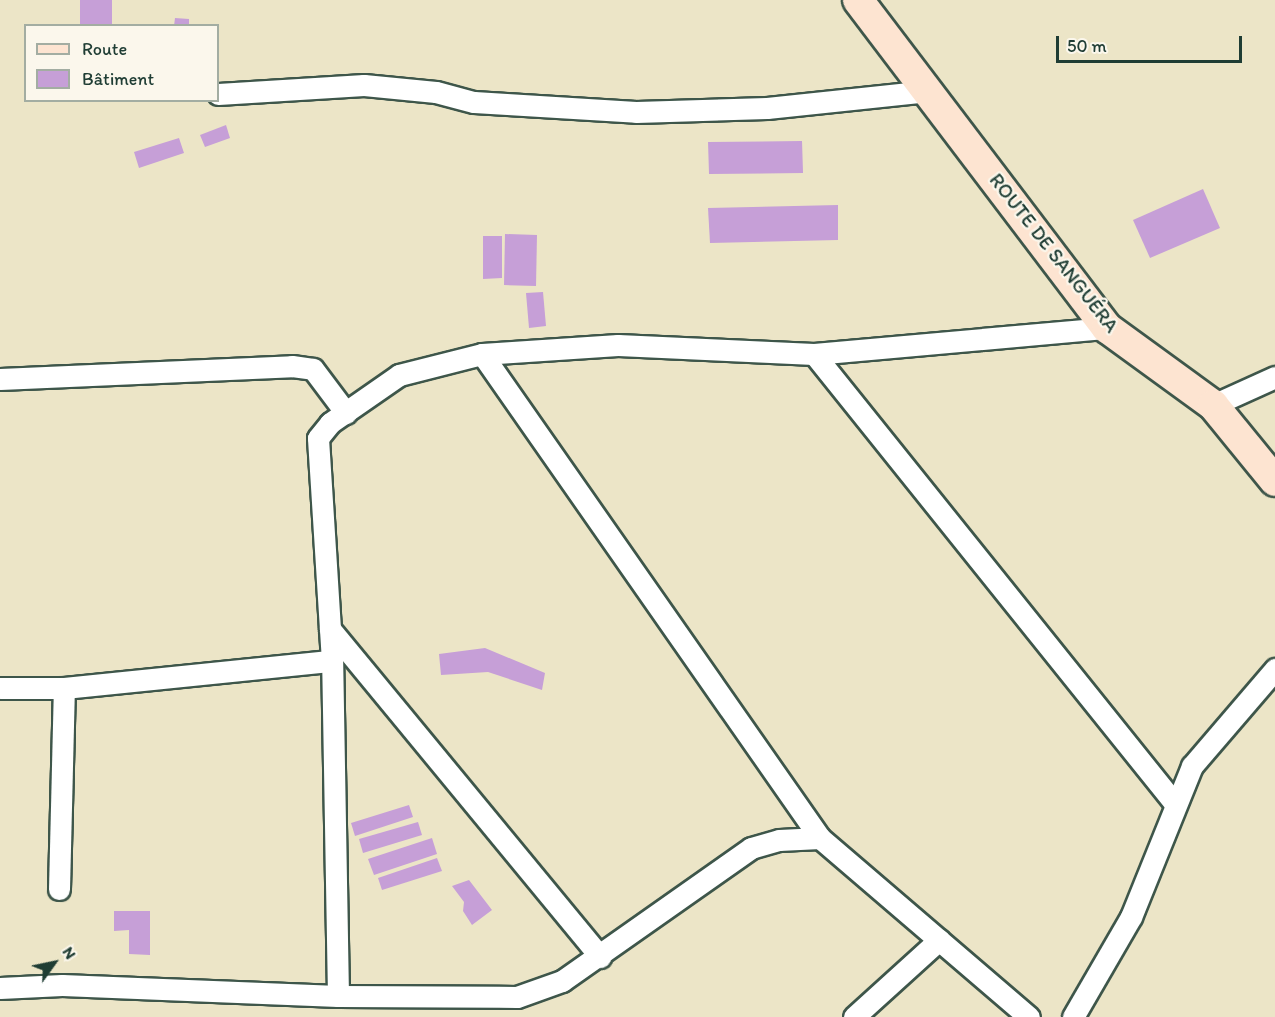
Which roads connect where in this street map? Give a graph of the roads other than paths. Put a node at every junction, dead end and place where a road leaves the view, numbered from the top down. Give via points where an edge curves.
1 (858, 0) edge
2 (928, 92) junction
3 (219, 94) edge
4 (1107, 328) junction
5 (482, 354) junction
6 (814, 354) junction
7 (1275, 377) edge
8 (0, 379) edge
9 (1213, 405) junction
10 (346, 413) junction
11 (1275, 482) edge
12 (330, 629) junction
13 (332, 661) junction
14 (1275, 669) edge
15 (0, 688) edge
16 (64, 688) junction
17 (1176, 805) junction
18 (820, 838) junction
19 (59, 889) dead end
20 (939, 940) junction
21 (600, 957) junction
22 (0, 988) edge
23 (338, 996) junction
24 (854, 1017) edge
25 (1029, 1017) edge
26 (1073, 1017) edge

1 - 2 street, ROUTE DE SANGUÉRA
2 - 3 street via 767,108 636,112 474,102 436,92 364,85
2 - 4 street, ROUTE DE SANGUÉRA
4 - 6 street
4 - 9 street, ROUTE DE SANGUÉRA
5 - 6 street via 618,345
5 - 10 street via 399,375
5 - 18 street
6 - 17 street
7 - 9 street
8 - 10 street via 292,366 313,369
9 - 11 street, ROUTE DE SANGUÉRA
10 - 12 street via 330,423 318,438
12 - 13 street
12 - 21 street
13 - 16 street
13 - 23 street
14 - 17 street via 1192,766
15 - 16 street
16 - 19 street
17 - 26 street via 1131,917
18 - 20 street
18 - 21 street via 779,840 751,848
20 - 24 street
20 - 25 street
21 - 23 street via 562,981 517,997
22 - 23 street via 62,985

